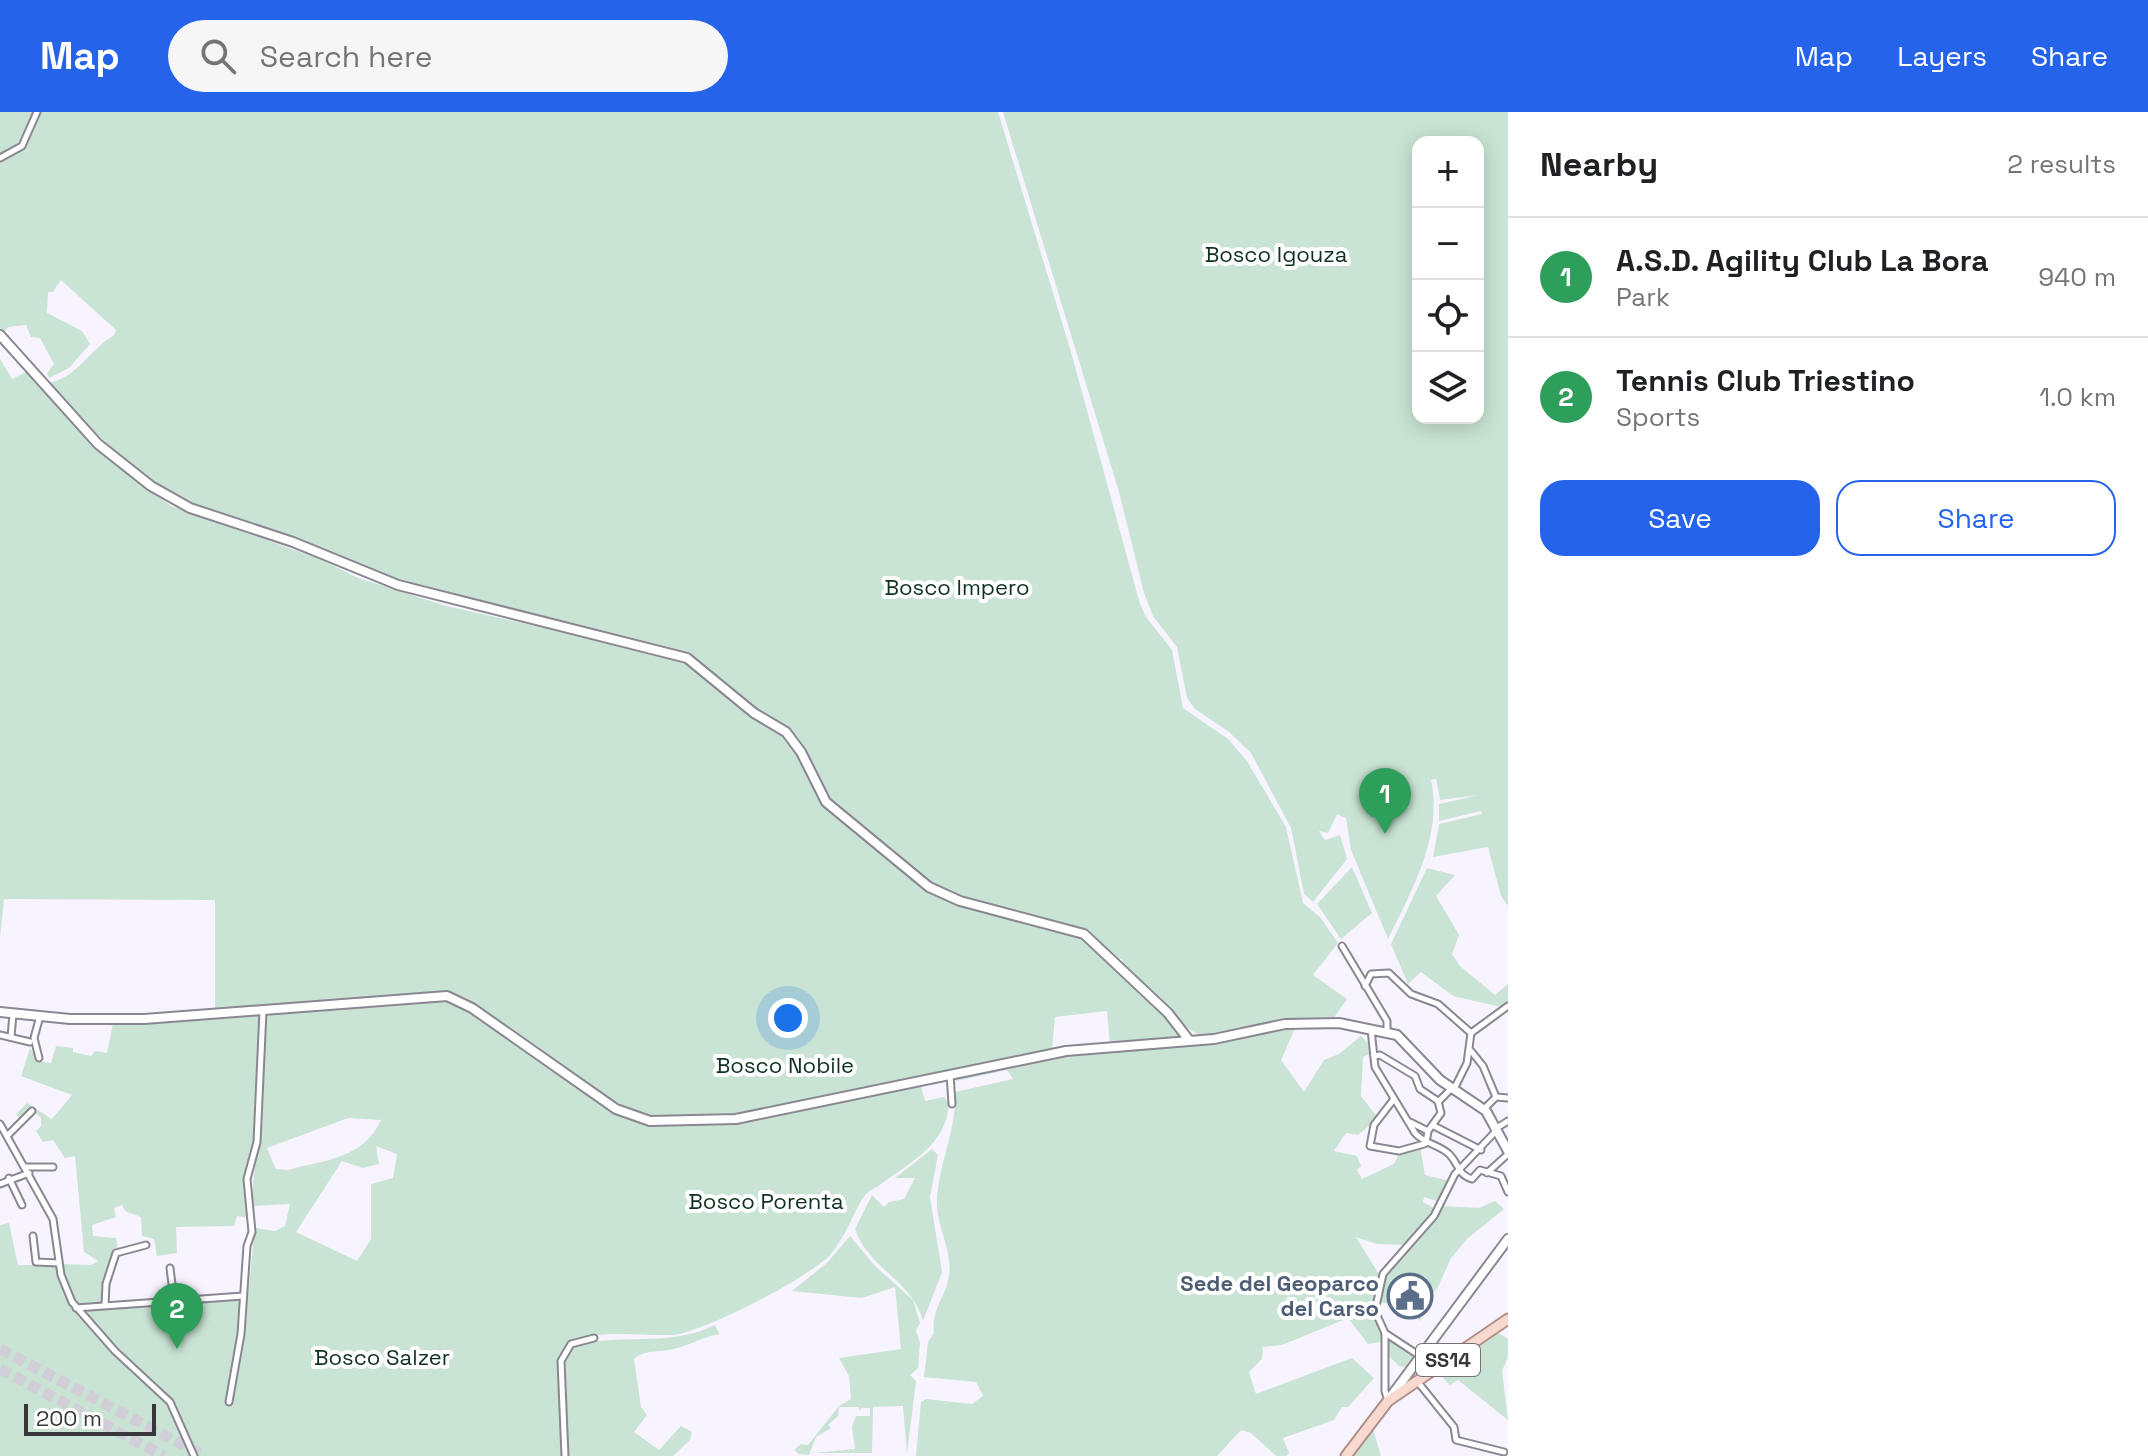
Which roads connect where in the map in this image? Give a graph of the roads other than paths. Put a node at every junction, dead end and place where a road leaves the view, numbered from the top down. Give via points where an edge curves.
1 (37, 112) edge
2 (0, 158) edge
3 (0, 335) edge
4 (1342, 946) dead end
5 (1365, 986) junction
6 (1508, 1006) edge
7 (263, 1011) junction
8 (0, 1012) edge
9 (13, 1014) junction
10 (40, 1016) junction
11 (1372, 1027) junction
12 (1387, 1030) junction
13 (1471, 1033) junction
14 (0, 1035) edge
15 (11, 1037) junction
16 (1189, 1040) junction
17 (30, 1042) dead end
18 (1471, 1051) junction
19 (1374, 1056) junction
20 (39, 1058) dead end
21 (950, 1074) junction
22 (1453, 1088) junction
23 (1496, 1097) junction
24 (1508, 1098) edge
25 (1394, 1099) junction
26 (1438, 1102) junction
27 (952, 1104) dead end
28 (1484, 1109) junction
29 (32, 1111) dead end
30 (1508, 1121) edge
31 (1409, 1122) junction
32 (0, 1124) edge
33 (1434, 1126) junction
34 (1496, 1130) junction
35 (1428, 1131) junction
36 (8, 1135) junction
37 (1426, 1143) junction
38 (1481, 1150) junction
39 (1508, 1152) edge
40 (1476, 1157) junction
41 (53, 1167) dead end
42 (27, 1170) junction
43 (1480, 1170) junction
44 (1458, 1172) junction
45 (1487, 1173) junction
46 (9, 1178) junction
47 (0, 1184) edge
48 (1508, 1192) edge
49 (22, 1205) dead end
50 (33, 1236) dead end
51 (1508, 1239) edge
52 (146, 1245) dead end
53 (59, 1263) junction
54 (170, 1268) dead end
55 (243, 1296) junction
56 (174, 1300) junction
57 (105, 1305) junction
58 (76, 1308) junction
59 (1508, 1319) edge
60 (1385, 1333) junction
61 (594, 1338) dead end
62 (1420, 1356) junction
63 (1417, 1380) junction
64 (1388, 1401) junction
65 (229, 1402) dead end
66 (1504, 1452) dead end
67 (194, 1456) edge
68 (565, 1456) edge
69 (1346, 1456) edge

1 - 2 street via 22,146
3 - 16 main road via 107,452 190,508 398,585 687,658 786,732 826,802 929,887 960,901 1084,934 1168,1013
4 - 5 street
5 - 12 street via 1387,1021
5 - 13 street via 1371,974 1389,973
6 - 13 street
7 - 10 main road via 144,1019
7 - 21 main road via 447,996 616,1109 650,1121 751,1117
7 - 55 street via 257,1142 247,1179 252,1232
8 - 9 main road
9 - 10 main road
9 - 15 street
10 - 20 street via 34,1038
11 - 12 main road
11 - 16 main road via 1313,1022
11 - 19 street
12 - 22 main road
13 - 18 street
14 - 15 street
15 - 17 street
16 - 21 main road via 1066,1051
18 - 22 street
18 - 23 street
19 - 25 street
19 - 26 street via 1415,1076 1420,1089
21 - 27 street
22 - 26 street
22 - 28 main road
23 - 24 street
23 - 28 street
25 - 31 street
25 - 37 street via 1372,1129 1370,1146 1399,1151
26 - 33 street via 1441,1113
28 - 34 main road
29 - 36 street
30 - 34 street
31 - 35 street
31 - 37 street
32 - 36 street
33 - 35 street
33 - 38 street
34 - 38 street
34 - 39 main road
35 - 37 street
36 - 42 street
37 - 44 street via 1449,1153
38 - 40 street
39 - 45 street
40 - 43 street
40 - 44 street
41 - 42 street
42 - 46 street
42 - 53 street via 53,1219
43 - 44 street via 1472,1179
43 - 45 street
44 - 60 street via 1434,1216 1383,1274 1375,1311
45 - 48 street via 1501,1176
46 - 47 street
46 - 49 street
50 - 53 street via 36,1262
51 - 62 main road
52 - 57 street via 116,1253
53 - 58 street
54 - 56 street
55 - 56 street
55 - 65 street
56 - 57 street
57 - 58 street
58 - 67 street via 170,1402
59 - 63 main road, SS14
60 - 62 street
60 - 64 street
61 - 68 street via 571,1344 562,1357
62 - 64 main road
63 - 64 main road, SS14
63 - 66 street via 1454,1427 1456,1440
64 - 69 main road, SS14

